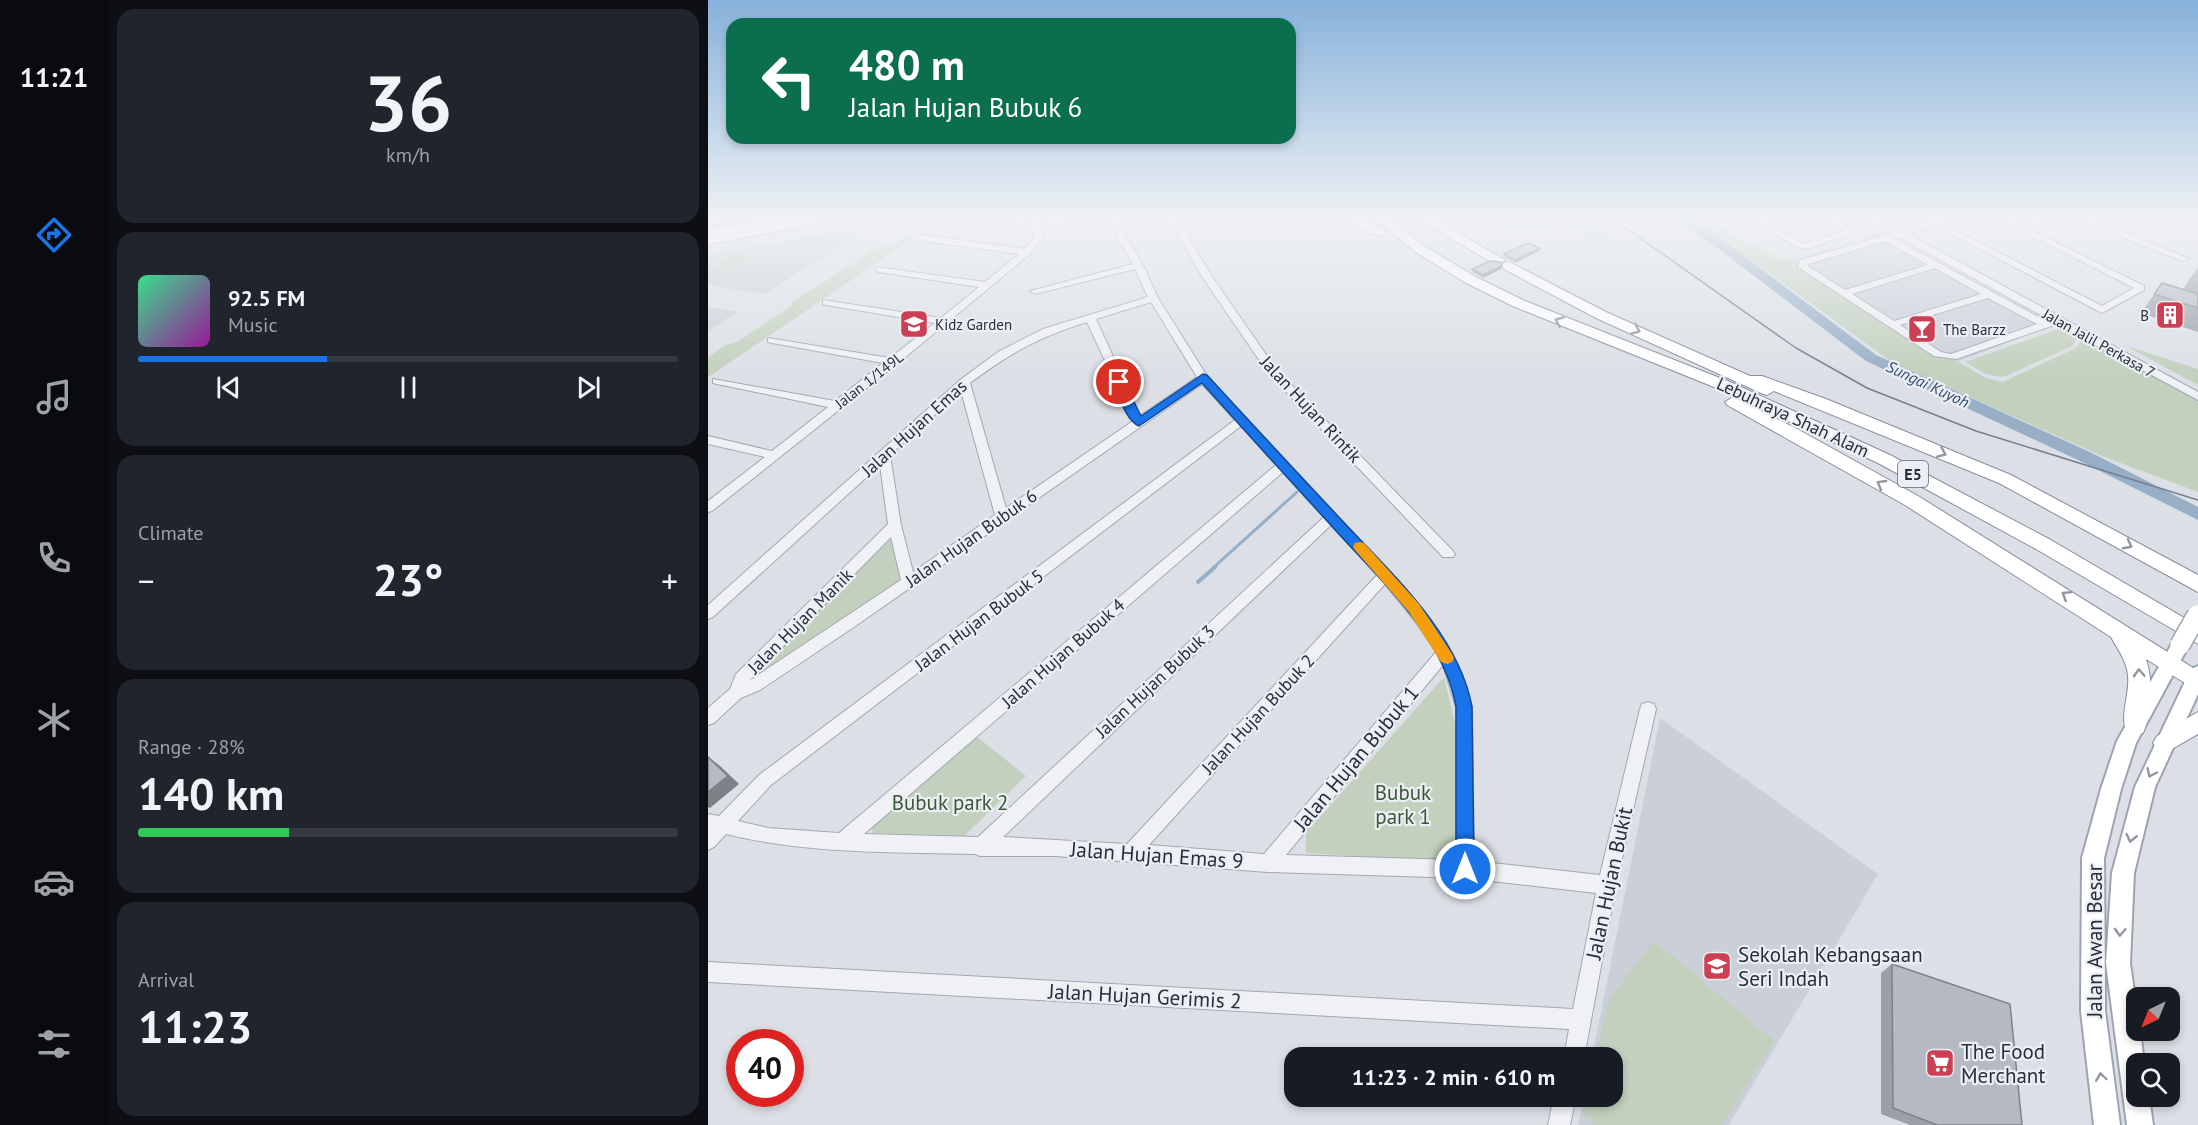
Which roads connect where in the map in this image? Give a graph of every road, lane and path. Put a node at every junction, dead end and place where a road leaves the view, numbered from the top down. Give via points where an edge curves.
1 (896, 272) edge
2 (1003, 272) edge
3 (1109, 272) edge
4 (1141, 272) edge
5 (1204, 272) edge
6 (1456, 272) edge
7 (1519, 272) edge
8 (1810, 272) edge
9 (1916, 272) edge
10 (1949, 272) edge
11 (1966, 272) edge
12 (1967, 272) edge
13 (2029, 272) edge
14 (2108, 272) edge
15 (987, 285) junction
16 (1035, 291) dead end
17 (1845, 293) junction
18 (1989, 294) junction
19 (1153, 298) junction
20 (826, 302) dead end
21 (1090, 317) junction
22 (2059, 320) junction
23 (943, 321) junction
24 (1894, 324) junction
25 (2046, 325) junction
26 (772, 340) dead end
27 (1613, 343) junction
28 (893, 362) junction
29 (1733, 374) junction
30 (1203, 378) junction
31 (717, 381) dead end
32 (964, 382) junction
33 (2198, 390) edge
34 (2198, 397) edge
35 (837, 405) junction
36 (1242, 420) junction
37 (1139, 422) junction
38 (708, 440) edge
39 (775, 455) junction
40 (884, 455) junction
41 (1284, 465) junction
42 (708, 508) edge
43 (1002, 517) junction
44 (1332, 517) junction
45 (895, 525) junction
46 (1448, 554) dead end
47 (2155, 559) junction
48 (2198, 570) edge
49 (1385, 575) junction
50 (908, 582) junction
51 (2198, 584) edge
52 (708, 613) edge
53 (2198, 613) edge
54 (2198, 620) edge
55 (2115, 627) junction
56 (2198, 636) edge
57 (1444, 653) junction
58 (2170, 662) junction
59 (2197, 678) edge
60 (736, 693) junction
61 (1648, 709) dead end
62 (708, 718) edge
63 (2198, 722) edge
64 (2134, 726) junction
65 (2165, 743) junction
66 (714, 824) edge
67 (708, 841) edge
68 (842, 842) junction
69 (980, 847) junction
70 (1131, 852) junction
71 (1268, 863) junction
72 (1465, 869) junction
73 (1607, 885) junction
74 (708, 972) edge
75 (1582, 1020) junction
76 (1576, 1047) edge
77 (2130, 1053) edge
78 (1562, 1107) edge
79 (2138, 1107) edge
80 (1558, 1125) edge
81 (2107, 1125) edge
82 (2140, 1125) edge

1 - 15 street
2 - 15 street, Jalan 1/149L
3 - 16 street
4 - 19 street
5 - 46 street, Jalan Hujan Rintik via 1272,371
27 -> 6 highway, Lebuhraya Shah Alam / E5 via 1506,298
7 -> 29 highway, Lebuhraya Shah Alam / E5 via 1601,315
8 - 17 street
9 - 17 street
10 - 18 street
11 - 22 street, Jalan Jalil Perkasa 7
12 - 33 street, Jalan Jalil Perkasa 7
13 - 14 street via 2102,310 2141,288
15 - 23 street, Jalan 1/149L
17 - 24 street
18 - 24 street
18 - 25 street
19 - 21 street, Jalan Hujan Emas
19 - 30 street
20 - 23 street
21 - 32 street, Jalan Hujan Emas via 1014,347
21 - 37 street
22 - 25 street
22 - 34 street, Jalan Jalil Perkasa 7
23 - 28 street, Jalan 1/149L
24 - 25 street via 1938,354 1952,357
26 - 28 street
55 -> 27 highway via 1991,548 1802,438 1710,390 1633,359
27 - 56 highway, Lebuhraya Shah Alam / E5 via 1687,369 1872,453 2088,569
28 - 35 street, Jalan 1/149L
29 -> 47 highway via 1767,381 2005,479
29 - 54 highway, Lebuhraya Shah Alam / E5 via 1927,467
30 - 36 street
30 - 37 street, Jalan Hujan Bubuk 6
31 - 35 street
32 - 40 street, Jalan Hujan Emas
32 - 43 street
35 - 39 street, Jalan 1/149L
36 - 41 street
36 - 66 street, Jalan Hujan Bubuk 5 via 765,780
37 - 43 street, Jalan Hujan Bubuk 6
38 - 39 street
39 - 42 street, Jalan 1/149L
40 - 45 street
40 - 52 street, Jalan Hujan Emas
41 - 44 street
41 - 68 street, Jalan Hujan Bubuk 4
43 - 50 street, Jalan Hujan Bubuk 6
44 - 49 street
44 - 69 street, Jalan Hujan Bubuk 3
45 - 50 street
45 - 60 street, Jalan Hujan Manik via 741,680
47 - 48 highway
47 - 51 highway
49 - 57 street via 1414,608
49 - 70 street, Jalan Hujan Bubuk 2
50 - 60 street, Jalan Hujan Bubuk 6 via 755,685
53 - 58 main road, Jalan Awan Besar, bridge
55 - 58 highway
64 -> 55 highway via 2140,667
57 - 71 street, Jalan Hujan Bubuk 1
57 - 72 street via 1460,685 1464,707
58 - 59 highway
58 - 64 main road, Jalan Awan Besar
59 - 65 main road, Jalan Awan Besar
60 - 62 street, Jalan Hujan Manik
61 - 73 street, Jalan Hujan Bukit
63 - 65 highway
81 -> 64 main road, Jalan Awan Besar via 2093,1011 2093,858 2111,789
65 -> 77 main road, Jalan Awan Besar via 2139,803 2123,873 2118,963
66 - 67 street, Jalan Hujan Bubuk 5
66 - 68 street, Jalan Hujan Emas 9 via 768,836
68 - 69 street, Jalan Hujan Emas 9
69 - 70 street, Jalan Hujan Emas 9
70 - 71 street, Jalan Hujan Emas 9
71 - 72 street, Jalan Hujan Emas 9
72 - 73 street, Jalan Hujan Emas 9
73 - 75 street, Jalan Hujan Bukit
74 - 75 street, Jalan Hujan Gerimis 2
75 - 76 street, Jalan Hujan Bukit
78 - 80 street
79 - 82 main road, Jalan Awan Besar

